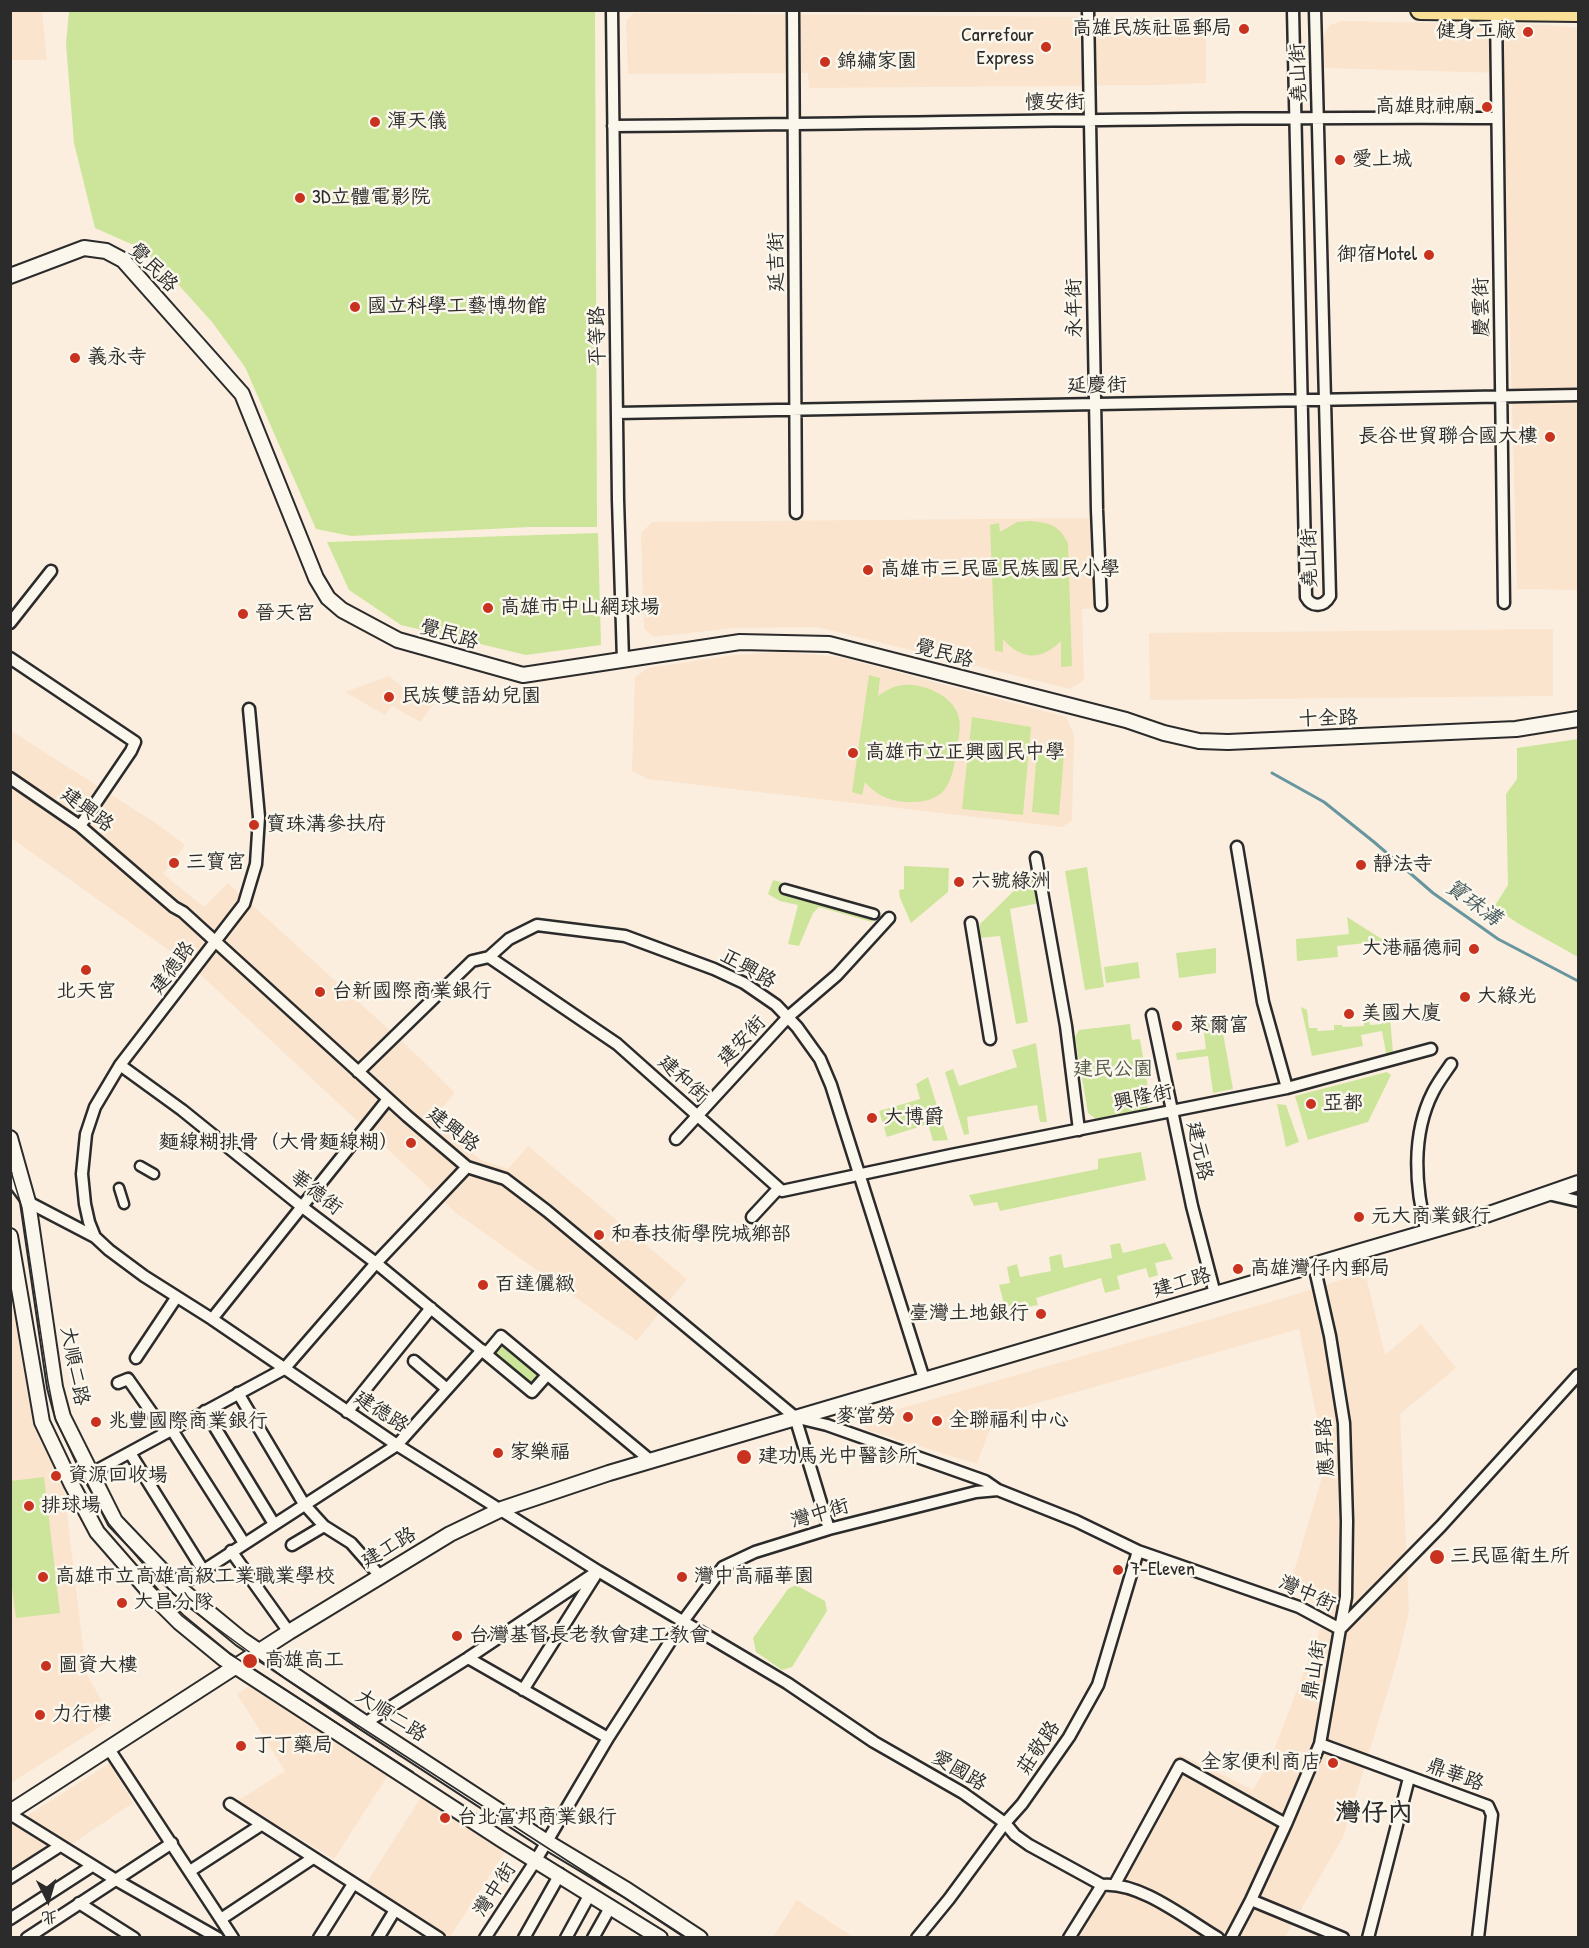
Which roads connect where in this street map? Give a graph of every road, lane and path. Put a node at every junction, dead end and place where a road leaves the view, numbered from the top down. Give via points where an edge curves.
1 (612, 10) edge
2 (793, 10) edge
3 (1088, 10) edge
4 (1293, 10) edge
5 (1315, 10) edge
6 (1420, 10) edge
7 (1496, 11) edge
8 (1578, 12) edge
9 (1296, 117) junction
10 (1318, 117) junction
11 (1497, 118) junction
12 (1090, 120) junction
13 (793, 125) junction
14 (613, 126) junction
15 (10, 276) edge
16 (1578, 395) edge
17 (1502, 396) junction
18 (1303, 400) junction
19 (1324, 400) junction
20 (1095, 404) junction
21 (796, 409) junction
22 (617, 413) junction
23 (796, 513) dead end
24 (51, 571) dead end
25 (1504, 603) dead end
26 (1101, 605) dead end
27 (10, 623) edge
28 (10, 658) edge
29 (623, 660) junction
30 (249, 709) dead end
31 (1082, 710) joint
32 (1578, 719) edge
33 (10, 778) edge
34 (80, 826) junction
35 (1237, 847) dead end
36 (1036, 858) dead end
37 (785, 889) dead end
38 (874, 914) dead end
39 (889, 918) dead end
40 (971, 923) dead end
41 (217, 941) junction
42 (489, 957) junction
43 (1152, 1015) dead end
44 (788, 1017) junction
45 (990, 1039) dead end
46 (1431, 1049) dead end
47 (1451, 1064) dead end
48 (120, 1065) junction
49 (358, 1072) junction
50 (1287, 1088) junction
51 (388, 1099) junction
52 (1171, 1111) junction
53 (698, 1116) junction
54 (1079, 1130) junction
55 (10, 1138) edge
56 (676, 1139) dead end
57 (140, 1166) dead end
58 (468, 1167) junction
59 (860, 1173) junction
60 (154, 1174) dead end
61 (10, 1178) edge
62 (1578, 1183) edge
63 (119, 1188) dead end
64 (778, 1188) junction
65 (1548, 1194) junction
66 (1578, 1201) edge
67 (28, 1202) junction
68 (124, 1204) dead end
69 (301, 1206) junction
70 (752, 1217) dead end
71 (1427, 1233) junction
72 (10, 1236) edge
73 (95, 1237) junction
74 (376, 1263) junction
75 (1314, 1265) junction
76 (1215, 1294) junction
77 (176, 1298) junction
78 (431, 1308) junction
79 (212, 1319) junction
80 (484, 1352) junction
81 (136, 1358) dead end
82 (414, 1361) dead end
83 (284, 1369) junction
84 (547, 1375) junction
85 (1578, 1375) edge
86 (924, 1379) junction
87 (118, 1383) dead end
88 (447, 1389) junction
89 (238, 1393) junction
90 (205, 1411) junction
91 (347, 1412) junction
92 (795, 1417) junction
93 (169, 1431) junction
94 (397, 1445) junction
95 (130, 1453) junction
96 (650, 1460) junction
97 (90, 1474) junction
98 (998, 1490) junction
99 (304, 1504) junction
100 (502, 1509) junction
101 (274, 1524) junction
102 (324, 1526) junction
103 (829, 1530) junction
104 (244, 1543) junction
105 (292, 1545) dead end
106 (231, 1551) junction
107 (1138, 1551) junction
108 (203, 1570) junction
109 (598, 1571) junction
110 (380, 1576) junction
111 (178, 1587) junction
112 (684, 1620) junction
113 (1340, 1629) junction
114 (289, 1632) junction
115 (259, 1651) junction
116 (468, 1658) junction
117 (236, 1666) junction
118 (524, 1690) junction
119 (365, 1723) junction
120 (608, 1738) junction
121 (1320, 1744) junction
122 (109, 1749) junction
123 (1409, 1778) junction
124 (230, 1804) dead end
125 (10, 1813) edge
126 (1005, 1822) junction
127 (1286, 1824) junction
128 (261, 1826) junction
129 (547, 1842) junction
130 (172, 1843) junction
131 (60, 1846) junction
132 (313, 1858) junction
133 (536, 1860) junction
134 (92, 1866) junction
135 (190, 1871) junction
136 (560, 1874) junction
137 (10, 1878) edge
138 (116, 1880) junction
139 (354, 1884) junction
140 (1115, 1884) junction
141 (1102, 1885) junction
142 (590, 1894) junction
143 (1251, 1900) junction
144 (79, 1903) junction
145 (611, 1906) junction
146 (395, 1910) junction
147 (10, 1918) edge
148 (220, 1919) junction
149 (36, 1936) edge
150 (134, 1938) edge
151 (218, 1938) edge
152 (233, 1938) edge
153 (319, 1938) edge
154 (378, 1938) edge
155 (439, 1938) edge
156 (485, 1938) edge
157 (524, 1938) edge
158 (566, 1938) edge
159 (593, 1938) edge
160 (660, 1938) edge
161 (700, 1938) edge
162 (917, 1938) edge
163 (1070, 1938) edge
164 (1218, 1938) edge
165 (1231, 1938) edge
166 (1343, 1938) edge
167 (1368, 1938) edge
168 (1478, 1938) edge

1 - 14 street, 平等路
2 - 13 street, 延吉街
3 - 12 street, 永年街
4 - 9 street, 堯山街
5 - 10 street, 堯山街
6 - 7 main road
7 - 8 main road
7 - 11 street, 慶雲街
9 - 10 street, 懷安街
9 - 12 street, 懷安街
9 - 18 street, 堯山街
10 - 11 street, 懷安街
10 - 19 street, 堯山街
11 - 17 street, 慶雲街
12 - 13 street, 懷安街
12 - 20 street, 永年街
13 - 14 street, 懷安街
13 - 21 street, 延吉街
14 - 22 street, 平等路
15 - 29 street, 覺民路 via 84,248 106,251 123,261 242,394 316,578 328,598 342,610 398,640 523,675
16 - 17 street, 延慶街
17 - 19 street, 延慶街
17 - 25 street, 慶雲街
18 - 19 street, 延慶街
18 - 19 street, 堯山街 via 1306,597 1318,605 1330,596
18 - 20 street, 延慶街
20 - 21 street, 延慶街
20 - 26 street, 永年街
21 - 22 street, 延慶街
21 - 23 street, 延吉街
22 - 29 street, 平等路
24 - 27 street
28 - 34 street via 135,742
29 - 31 street, 覺民路 via 740,642 829,644
30 - 41 street, 建德路 via 258,796 256,864 244,904
31 - 32 street, 十全路 via 1164,734 1228,742 1516,729
33 - 34 street, 建興路
34 - 41 street, 建興路
35 - 50 street via 1263,1002
36 - 54 street via 1066,1026
37 - 38 street
39 - 44 street, 建安街 via 837,975
40 - 45 street
41 - 48 street, 建德路
41 - 49 street, 建興路
42 - 44 street, 正興路 via 509,939 537,925 625,936 744,983
42 - 49 street, 正興路 via 472,961
42 - 53 street, 建和街 via 617,1044
43 - 52 street, 建元路
44 - 53 street, 建安街
44 - 59 street, 正興路 via 820,1059
46 - 50 street, 興隆街
47 - 71 street via 1433,1093 1420,1130 1419,1203
48 - 69 street, 華德街
48 - 73 street, 建德路 via 95,1107 86,1134 82,1174 85,1204
49 - 51 street, 建興路
50 - 52 street, 興隆街
51 - 58 street, 建興路
51 - 69 street
52 - 54 street, 興隆街
52 - 76 street, 建元路
53 - 56 street, 建安街
53 - 64 street, 建和街
54 - 59 street, 興隆街
55 - 67 street, 大順二路
57 - 60 street
58 - 74 street
58 - 92 street, 建興路 via 505,1179 547,1210
59 - 64 street via 782,1191
59 - 86 street, 正興路
61 - 67 street
62 - 65 street, 建工路
63 - 68 street
64 - 70 street
65 - 66 street
65 - 71 street, 建工路
67 - 73 street, 建德路
67 - 97 street, 大順二路 via 55,1387 63,1417
69 - 74 street, 華德街
69 - 79 street
71 - 75 street, 建工路
72 - 117 street, 大順二路 via 42,1422 70,1483 98,1532 152,1595 179,1622
73 - 77 street, 建德路
74 - 78 street, 華德街
74 - 83 street
75 - 76 street, 建工路
75 - 113 street, 應昇路 via 1344,1423 1346,1597
76 - 86 street, 建工路
77 - 79 street, 建德路
77 - 81 street
78 - 80 street, 華德街
78 - 91 street
79 - 83 street, 建德路
80 - 84 street via 501,1336
80 - 84 street, 華德街 via 532,1392
80 - 88 street
82 - 88 street
83 - 89 street
83 - 91 street, 建德路
84 - 96 street
85 - 113 street, 鼎山街 via 1441,1526
86 - 92 street, 建工路
87 - 93 street via 128,1379
88 - 94 street
89 - 90 street
89 - 99 street
90 - 93 street
90 - 101 street
91 - 94 street, 建德路
92 - 96 street, 建工路
92 - 98 street via 974,1477
92 - 103 street
93 - 95 street
93 - 104 street
94 - 99 street
94 - 100 street, 建德路
95 - 97 street
95 - 108 street
96 - 100 street, 建工路
97 - 111 street, 大順二路 via 115,1521
98 - 103 street, 灣中街 via 976,1492
98 - 107 street, 灣中街
99 - 101 street
99 - 102 street
100 - 109 street, 建德路
100 - 110 street, 建工路 via 450,1534
101 - 104 street
102 - 105 street
102 - 110 street via 351,1542
103 - 112 street, 灣中街 via 755,1552 723,1567
104 - 106 street
106 - 108 street
106 - 114 street
107 - 113 street, 灣中街 via 1299,1607
107 - 126 street, 莊敬路 via 1098,1685 1069,1737
108 - 111 street
109 - 112 street, 愛國路
109 - 116 street
109 - 118 street
110 - 114 street, 建工路
111 - 115 street, 大順二路
112 - 120 street, 灣中街
112 - 126 street, 愛國路
113 - 121 street, 鼎山街
114 - 115 street, 建工路
115 - 117 street, 建工路
115 - 119 street, 大順二路
116 - 118 street
116 - 119 street
117 - 122 street, 建工路
117 - 133 street, 大順二路
118 - 120 street
119 - 129 street, 大順二路
120 - 129 street, 灣中街
121 - 123 street, 鼎華路
121 - 127 street, 鼎山街
122 - 125 street, 建工路
122 - 130 street
123 - 167 street
123 - 168 street, 鼎華路 via 1488,1806 1492,1815
124 - 128 street
125 - 131 street
126 - 141 street, 愛國路 via 1029,1845
126 - 162 street, 莊敬路
127 - 140 street via 1180,1765
127 - 143 street, 鼎山街
128 - 132 street
128 - 135 street
129 - 133 street, 灣中街
129 - 161 street, 大順二路
130 - 135 street
130 - 138 street
131 - 134 street
131 - 137 street
132 - 139 street
132 - 148 street
133 - 136 street, 大順二路
133 - 156 street, 灣中街
134 - 138 street
134 - 147 street
135 - 148 street
136 - 142 street, 大順二路
136 - 157 street
138 - 144 street
138 - 151 street
139 - 146 street
139 - 153 street
140 - 141 street
140 - 164 street via 1139,1890
141 - 163 street
142 - 145 street, 大順二路
142 - 158 street
143 - 165 street, 鼎山街
143 - 166 street
144 - 149 street
144 - 150 street
145 - 159 street
145 - 160 street, 大順二路
146 - 154 street
146 - 155 street
148 - 152 street

